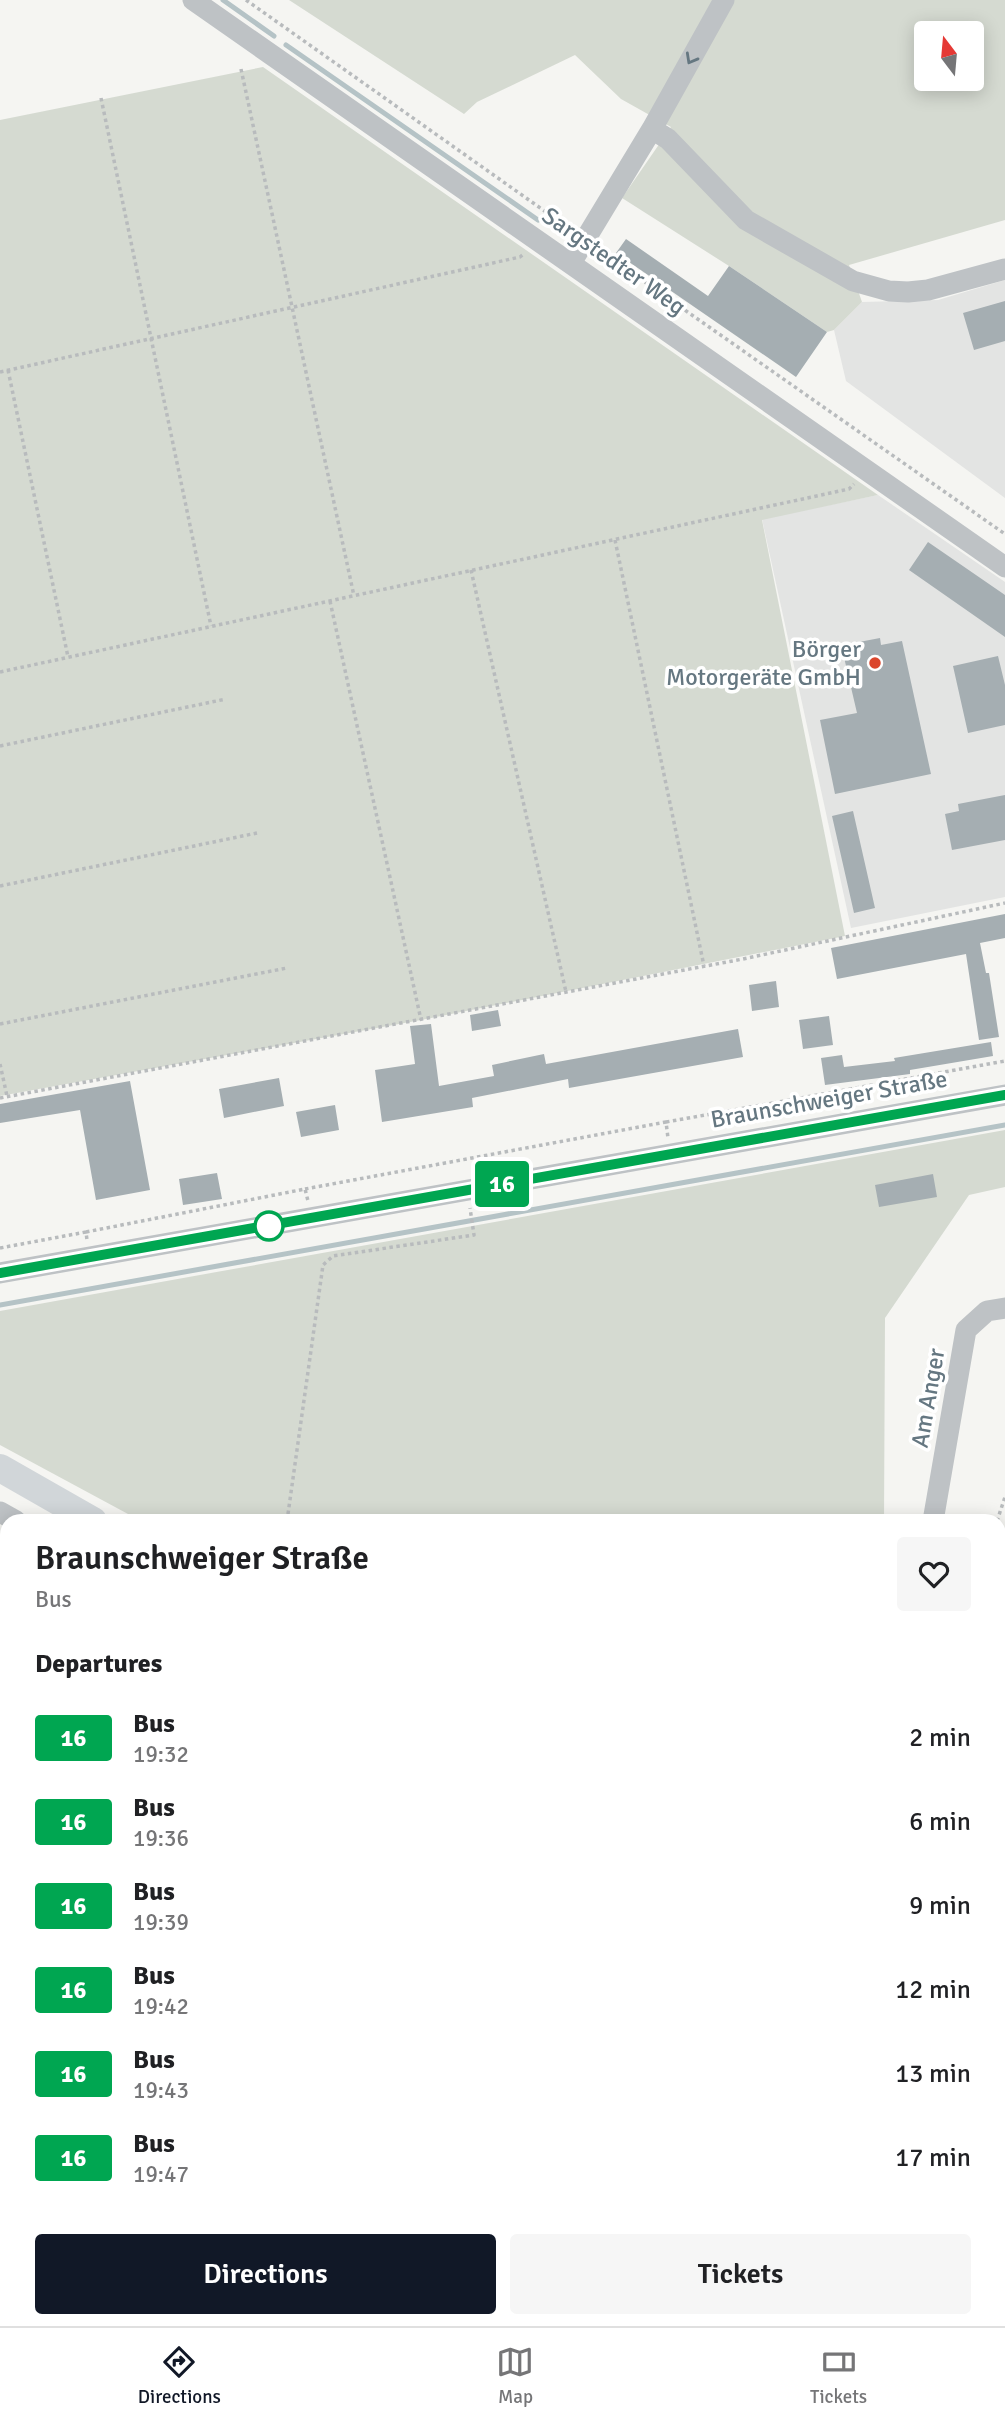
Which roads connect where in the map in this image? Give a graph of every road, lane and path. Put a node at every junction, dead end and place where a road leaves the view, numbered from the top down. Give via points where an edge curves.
1 (193, 0) edge
2 (246, 0) edge
3 (724, 0) edge
4 (241, 69) dead end
5 (101, 98) dead end
6 (652, 129) junction
7 (586, 241) junction
8 (543, 243) junction
9 (571, 263) junction
10 (1005, 269) edge
11 (291, 307) junction
12 (151, 339) junction
13 (8, 370) junction
14 (0, 372) edge
15 (867, 470) junction
16 (1005, 534) edge
17 (615, 539) junction
18 (1005, 567) edge
19 (471, 570) junction
20 (354, 596) junction
21 (330, 601) junction
22 (211, 626) junction
23 (68, 657) junction
24 (0, 672) edge
25 (226, 699) dead end
26 (0, 746) edge
27 (257, 833) dead end
28 (0, 886) edge
29 (1005, 903) edge
30 (704, 966) junction
31 (287, 968) dead end
32 (567, 992) junction
33 (421, 1020) junction
34 (0, 1024) edge
35 (1005, 1061) edge
36 (0, 1064) edge
37 (1005, 1095) edge
38 (7, 1096) junction
39 (0, 1098) edge
40 (774, 1103) junction
41 (666, 1122) junction
42 (778, 1135) junction
43 (670, 1154) junction
44 (305, 1189) junction
45 (469, 1202) dead end
46 (312, 1218) junction
47 (86, 1232) junction
48 (0, 1248) edge
49 (91, 1258) junction
50 (0, 1273) edge
51 (1005, 1308) edge
52 (0, 1468) edge
53 (1005, 1497) edge
54 (63, 1514) edge
55 (288, 1514) edge
56 (934, 1514) edge
57 (999, 1514) edge

1 - 8 street, Sargstedter Weg
2 - 7 path
3 -> 6 street
4 - 11 path
5 - 12 path
6 - 7 street
6 - 10 street via 668,139 746,220 853,281 908,292
7 - 9 street
7 - 16 path
8 - 9 street, Sargstedter Weg
8 - 11 path via 520,257
9 - 15 street, Sargstedter Weg
11 - 12 path
11 - 20 path
12 - 13 path
12 - 22 path
13 - 14 path
13 - 23 path
15 - 17 path via 849,489
15 - 18 street, Sargstedter Weg
17 - 19 path
17 - 30 path
19 - 20 path
19 - 32 path
20 - 21 path
21 - 22 path
21 - 33 path
22 - 23 path
23 - 24 path
25 - 26 path
27 - 28 path
29 - 30 path
30 - 32 path
31 - 34 path
32 - 33 path
33 - 38 path
35 - 40 path
36 - 38 path
37 - 42 street, Braunschweiger Straße
38 - 39 path
40 - 41 path
40 - 42 path
41 - 43 path
41 - 44 path
42 - 43 street, Braunschweiger Straße
43 - 46 street, Braunschweiger Straße
44 - 46 path
44 - 47 path
45 - 55 path via 474,1235 333,1256 323,1265
46 - 49 street, Braunschweiger Straße
47 - 48 path
47 - 49 path
49 - 50 street, Braunschweiger Straße
51 - 56 street, Am Anger via 987,1311 966,1330
52 - 54 main road
53 - 57 path

